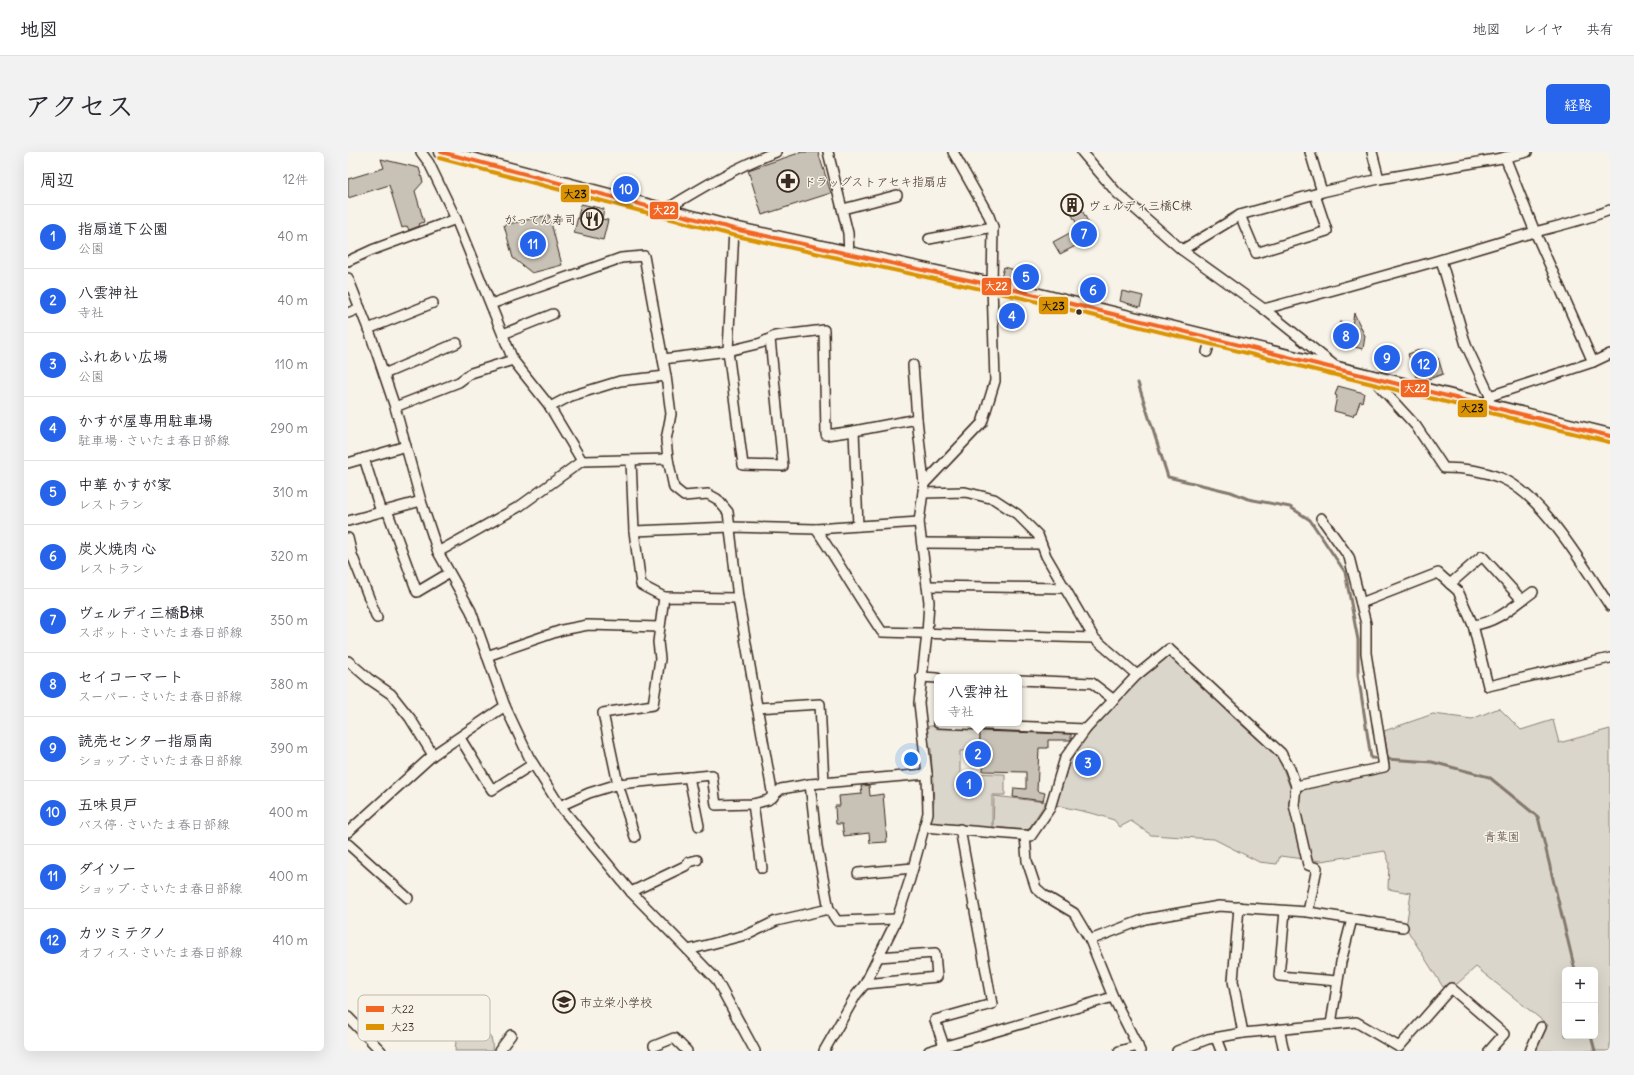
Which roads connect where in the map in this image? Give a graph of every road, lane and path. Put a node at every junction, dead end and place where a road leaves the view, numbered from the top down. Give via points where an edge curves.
1 (422, 152) edge
2 (441, 152) edge
3 (776, 152) edge
4 (828, 152) edge
5 (953, 152) edge
6 (1082, 152) edge
7 (1310, 152) edge
8 (1372, 152) edge
9 (1528, 152) edge
10 (1503, 156) edge
11 (1379, 179) junction
12 (1318, 193) junction
13 (897, 195) dead end
14 (843, 209) junction
15 (1610, 210) edge
16 (663, 211) junction
17 (1240, 215) junction
18 (456, 219) junction
19 (993, 227) junction
20 (734, 229) junction
21 (1535, 232) junction
22 (929, 239) dead end
23 (1182, 250) junction
24 (849, 255) junction
25 (1441, 260) junction
26 (348, 261) edge
27 (348, 278) edge
28 (992, 285) junction
29 (433, 303) dead end
30 (491, 304) junction
31 (360, 308) junction
32 (1264, 309) junction
33 (348, 313) edge
34 (552, 314) dead end
35 (368, 328) junction
36 (503, 334) junction
37 (770, 338) junction
38 (1211, 338) junction
39 (457, 343) dead end
40 (728, 351) junction
41 (1207, 352) dead end
42 (1610, 354) edge
43 (663, 359) junction
44 (513, 360) junction
45 (1593, 362) junction
46 (913, 365) dead end
47 (1339, 369) junction
48 (384, 374) junction
49 (666, 376) junction
50 (1372, 377) junction
51 (1489, 401) junction
52 (395, 407) junction
53 (550, 407) junction
54 (917, 419) junction
55 (854, 431) junction
56 (1610, 436) edge
57 (406, 446) junction
58 (364, 458) junction
59 (668, 459) junction
60 (582, 461) junction
61 (631, 461) junction
62 (348, 463) edge
63 (923, 488) junction
64 (420, 501) junction
65 (384, 511) junction
66 (1321, 518) dead end
67 (348, 521) edge
68 (919, 522) junction
69 (858, 526) junction
70 (731, 527) junction
71 (816, 529) junction
72 (634, 531) junction
73 (348, 538) edge
74 (922, 543) junction
75 (1041, 544) junction
76 (438, 552) junction
77 (449, 573) junction
78 (1450, 584) junction
79 (927, 586) junction
80 (1064, 588) junction
81 (1533, 592) dead end
82 (664, 597) junction
83 (738, 598) junction
84 (1522, 600) junction
85 (1361, 603) junction
86 (1610, 606) edge
87 (377, 618) dead end
88 (1473, 625) junction
89 (659, 627) junction
90 (927, 634) junction
91 (1094, 638) junction
92 (487, 656) junction
93 (1610, 658) edge
94 (348, 661) edge
95 (1137, 675) junction
96 (921, 677) junction
97 (934, 678) edge
98 (1022, 680) edge
99 (1114, 700) junction
100 (505, 706) junction
101 (757, 708) junction
102 (921, 722) junction
103 (934, 723) edge
104 (1001, 726) edge
105 (1086, 730) junction
106 (460, 738) junction
107 (433, 755) junction
108 (533, 764) junction
109 (927, 774) junction
110 (689, 777) junction
111 (824, 783) junction
112 (618, 784) junction
113 (810, 784) junction
114 (1296, 786) junction
115 (773, 797) junction
116 (753, 804) junction
117 (560, 806) junction
118 (699, 826) dead end
119 (924, 827) junction
120 (960, 829) junction
121 (348, 832) edge
122 (1025, 835) junction
123 (635, 837) dead end
124 (348, 844) edge
125 (697, 860) dead end
126 (762, 868) dead end
127 (913, 868) junction
128 (858, 873) dead end
129 (630, 892) junction
130 (408, 898) dead end
131 (1239, 907) junction
132 (829, 909) junction
133 (1285, 910) junction
134 (1308, 912) junction
135 (897, 919) junction
136 (1352, 919) junction
137 (1403, 927) dead end
138 (1090, 940) junction
139 (688, 950) junction
140 (878, 957) junction
141 (1338, 982) junction
142 (865, 984) junction
143 (1113, 997) junction
144 (348, 1017) edge
145 (1331, 1024) junction
146 (358, 1027) edge
147 (1541, 1027) dead end
148 (1279, 1029) junction
149 (1243, 1033) junction
150 (511, 1035) dead end
151 (1216, 1038) junction
152 (371, 1041) edge
153 (654, 1046) dead end
154 (944, 1046) junction
155 (1139, 1048) edge
156 (1401, 1049) edge
157 (752, 1050) edge
158 (381, 1051) edge
159 (499, 1051) edge
160 (687, 1051) edge
161 (824, 1051) edge
162 (929, 1051) edge
163 (1119, 1051) edge
164 (1177, 1051) edge
165 (1221, 1051) edge
166 (1284, 1051) edge
167 (1489, 1051) edge
168 (1530, 1051) edge

1 - 18 street
2 - 16 main road
3 - 16 street via 728,173
4 - 14 street
5 - 19 street
6 - 23 street via 1117,193
7 - 12 street
8 - 11 street
9 - 10 street
10 - 11 street
10 - 21 street
11 - 12 street
12 - 17 street
12 - 17 street via 1327,231 1256,253
13 - 14 street
14 - 24 street
15 - 21 street
16 - 20 main road
17 - 23 street
18 - 26 street
18 - 30 street
19 - 22 street
19 - 28 street
20 - 24 main road
20 - 40 street
21 - 25 street
21 - 45 street
23 - 32 street
24 - 28 main road
25 - 32 street
25 - 51 street via 1466,345
27 - 31 street
28 - 38 main road
28 - 63 street via 995,381 982,423
29 - 35 street
30 - 36 street
30 - 43 street via 621,258 644,256
31 - 33 street
31 - 35 street
32 - 47 street
34 - 36 street
35 - 48 street
36 - 44 street
37 - 40 street via 761,343
37 - 40 street via 783,466 743,465
37 - 55 street via 824,330 826,435
38 - 41 street
38 - 47 main road
39 - 48 street
40 - 43 street
42 - 45 street
43 - 49 street
44 - 52 street via 471,373 459,382
44 - 53 street
45 - 51 street
46 - 54 street
47 - 50 main road
48 - 52 street
49 - 53 street via 620,381 570,396
49 - 59 street via 670,414 666,440
50 - 51 main road
50 - 86 street via 1416,426 1444,468 1462,468 1501,478 1523,492 1547,515
51 - 56 main road
52 - 57 street
53 - 60 street
54 - 55 street
54 - 63 street
55 - 69 street
57 - 58 street
57 - 64 street
58 - 62 street
58 - 65 street
59 - 61 street
59 - 70 street via 674,488 684,496 708,494 717,499 728,512
60 - 61 street
60 - 76 street via 520,506
61 - 72 street
63 - 68 street
63 - 75 street via 994,498 1017,514 1038,535
64 - 65 street
64 - 76 street
65 - 67 street
65 - 77 street via 417,592
66 - 85 street via 1349,557
68 - 69 street
68 - 74 street
69 - 71 street
70 - 71 street
70 - 72 street
70 - 83 street
71 - 90 street via 841,564 882,632
72 - 82 street via 641,585
73 - 87 street via 352,555
74 - 75 street
74 - 79 street
75 - 80 street
76 - 77 street
77 - 92 street via 471,611
78 - 84 street via 1482,556
78 - 85 street via 1438,573
78 - 88 street via 1458,591
79 - 80 street
79 - 90 street
80 - 91 street
81 - 84 street
82 - 83 street
82 - 89 street
83 - 101 street
84 - 88 street via 1495,619
85 - 114 street via 1366,624 1366,653 1384,767
88 - 93 street via 1488,686
89 - 92 street via 588,625 562,630
89 - 112 street via 660,659 652,705 603,713
90 - 91 street
90 - 96 street
91 - 95 street
92 - 100 street
94 - 107 street via 391,694 410,718
95 - 99 street
95 - 114 street via 1169,648 1281,753
96 - 97 street
96 - 102 street
98 - 99 street via 1092,683
99 - 105 street
100 - 106 street
100 - 108 street
101 - 111 street via 820,704
101 - 115 street
102 - 103 street
102 - 109 street
104 - 105 street
105 - 122 street via 1065,758 1050,808 1031,836
106 - 107 street
106 - 108 street via 492,790
107 - 121 street
108 - 117 street
109 - 111 street
109 - 119 street via 928,813
110 - 112 street
110 - 116 street via 712,775 716,805
110 - 118 street
111 - 113 street
112 - 117 street
112 - 123 street
113 - 115 street via 781,789
113 - 132 street via 817,846
114 - 134 street via 1294,805 1308,865 1317,868
115 - 116 street
116 - 126 street
117 - 129 street
119 - 120 street
119 - 127 street
120 - 122 street
120 - 154 street via 992,1004 935,1020
122 - 138 street via 1027,861 1036,888 1074,913
124 - 130 street
125 - 129 street via 688,862 685,866
127 - 128 street
127 - 135 street
129 - 139 street
131 - 133 street
131 - 138 street via 1219,906 1145,919
131 - 149 street via 1233,981
132 - 135 street via 837,921
132 - 139 street via 776,921 749,934
133 - 134 street
133 - 141 street via 1279,976
134 - 136 street
135 - 140 street
136 - 137 street
136 - 141 street
138 - 143 street
139 - 157 street via 716,979
140 - 142 street
140 - 142 street via 935,953 937,977
141 - 145 street
142 - 161 street
143 - 154 street
143 - 155 street
144 - 146 street
145 - 148 street
145 - 156 street via 1356,1022
147 - 168 street
148 - 149 street
148 - 166 street
149 - 151 street
150 - 159 street
151 - 164 street
151 - 165 street
152 - 158 street
153 - 160 street via 674,1038
154 - 162 street
155 - 163 street
156 - 167 street via 1451,988 1504,1034

